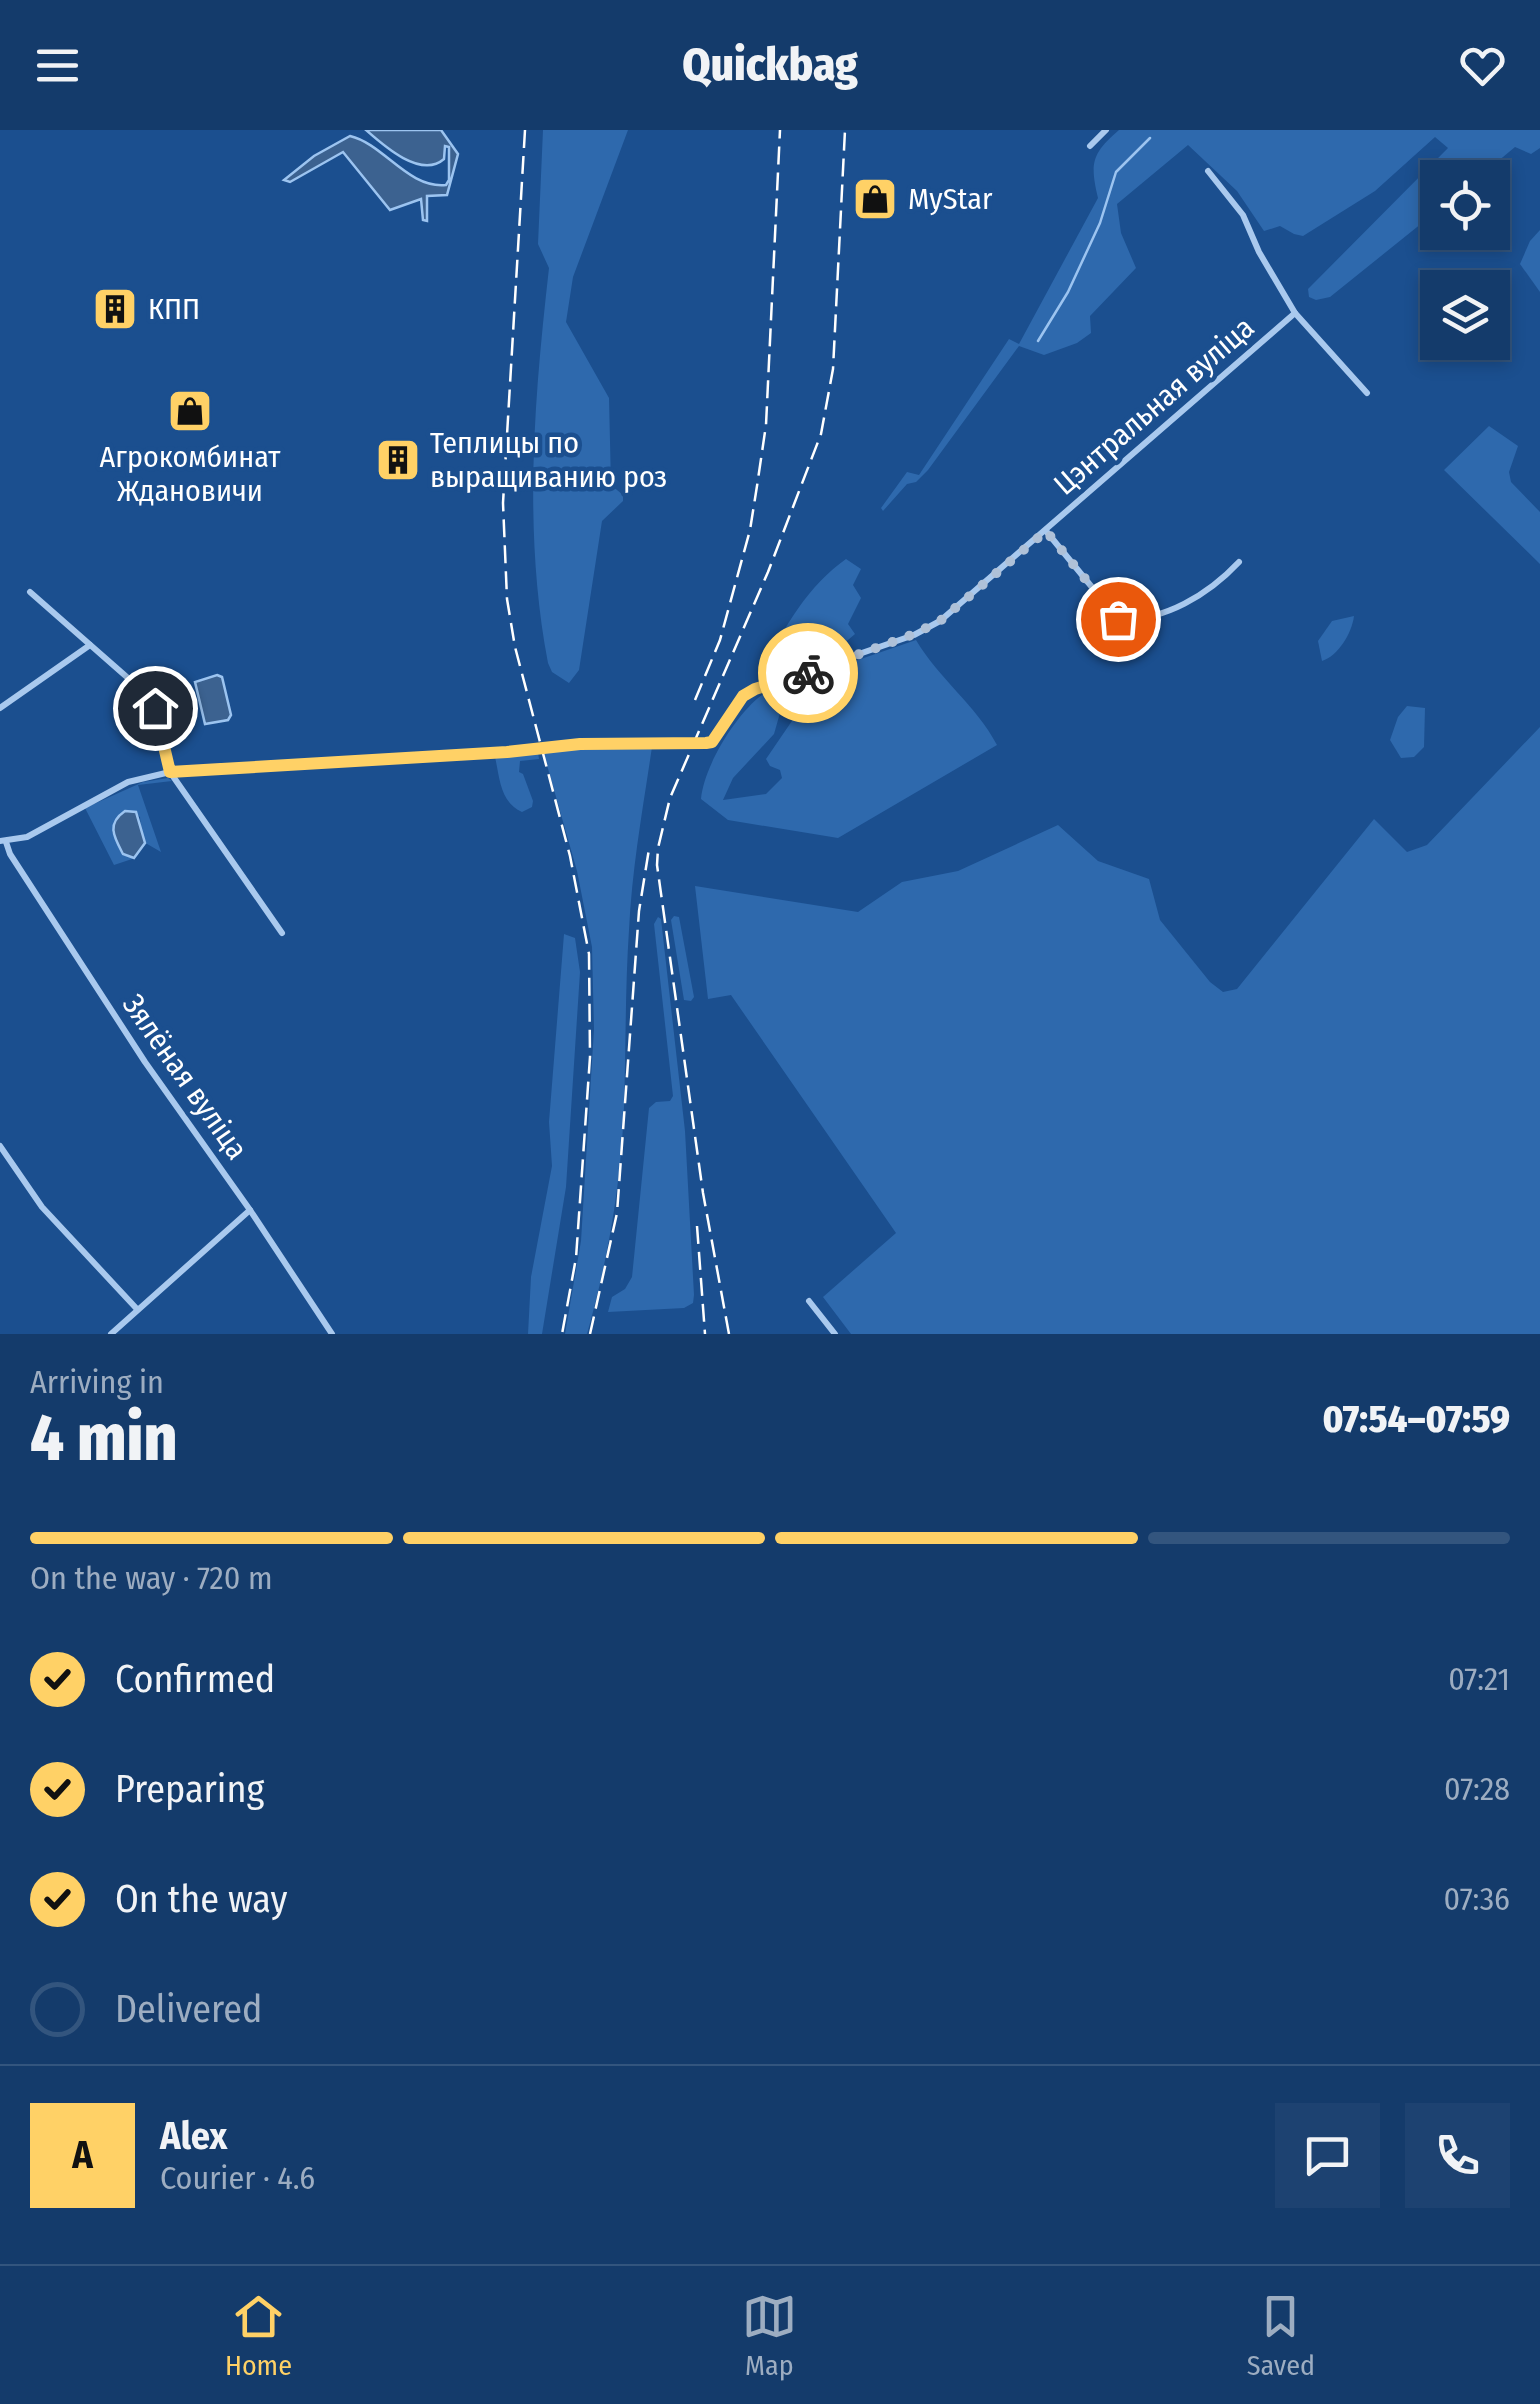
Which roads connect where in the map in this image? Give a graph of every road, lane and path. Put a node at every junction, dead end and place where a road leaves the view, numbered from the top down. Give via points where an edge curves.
1 (1106, 130) edge
2 (1090, 146) dead end
3 (1208, 170) dead end
4 (1295, 313) junction
5 (1368, 393) dead end
6 (1046, 531) junction
7 (1239, 562) dead end
8 (30, 592) dead end
9 (90, 645) junction
10 (0, 708) edge
11 (170, 772) junction
12 (3, 842) edge
13 (282, 933) dead end
14 (0, 1146) edge
15 (250, 1210) junction
16 (809, 1301) dead end
17 (136, 1308) junction
18 (111, 1334) edge
19 (332, 1334) edge
20 (835, 1334) edge

1 - 2 street
3 - 4 street via 1242,215
4 - 5 street
4 - 6 street, Цэнтральная вуліца
6 - 7 street via 1118,619 1192,602
6 - 11 street, Цэнтральная вуліца via 940,621 743,696 712,742 580,744
8 - 9 street
9 - 10 street
9 - 11 street via 155,708
11 - 12 street, Цэнтральная вуліца via 114,788 27,837
11 - 13 street
12 - 15 street, Зялёная вуліца via 127,1036
14 - 17 street via 42,1207
15 - 17 street
15 - 19 street, Зялёная вуліца
16 - 20 street
17 - 18 street

